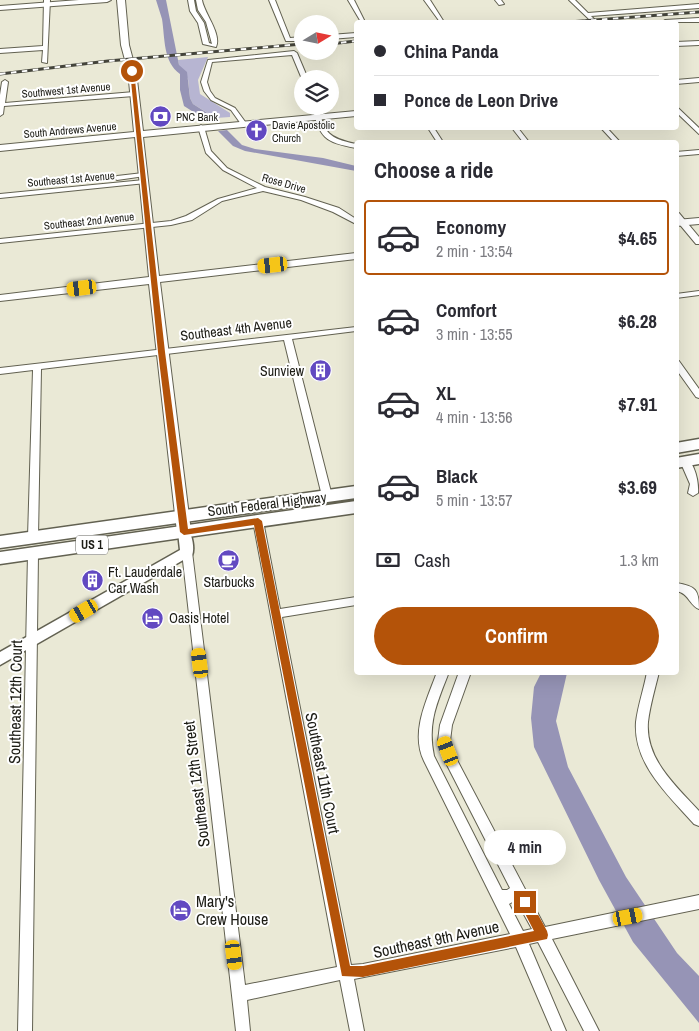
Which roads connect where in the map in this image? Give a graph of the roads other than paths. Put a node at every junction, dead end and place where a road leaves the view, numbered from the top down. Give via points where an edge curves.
1 (69, 0) edge
2 (107, 0) edge
3 (121, 0) edge
4 (191, 0) edge
5 (199, 0) edge
6 (272, 0) edge
7 (351, 0) edge
8 (427, 0) edge
9 (572, 0) edge
10 (46, 2) edge
11 (0, 6) edge
12 (699, 6) edge
13 (586, 15) junction
14 (362, 20) edge
15 (441, 20) edge
16 (592, 20) edge
17 (699, 20) edge
18 (679, 21) edge
19 (354, 35) edge
20 (339, 36) edge
21 (294, 40) edge
22 (699, 42) edge
23 (679, 44) edge
24 (45, 48) junction
25 (0, 52) edge
26 (45, 62) dead end
27 (301, 70) edge
28 (699, 80) edge
29 (6, 82) dead end
30 (679, 82) edge
31 (134, 94) junction
32 (0, 105) edge
33 (679, 111) edge
34 (354, 113) edge
35 (0, 114) edge
36 (316, 116) junction
37 (243, 123) junction
38 (695, 124) edge
39 (201, 127) junction
40 (517, 130) edge
41 (606, 130) edge
42 (138, 132) junction
43 (699, 132) edge
44 (524, 140) edge
45 (615, 140) edge
46 (0, 142) edge
47 (354, 146) edge
48 (0, 148) edge
49 (699, 152) edge
50 (679, 154) edge
51 (144, 179) junction
52 (0, 189) edge
53 (263, 189) junction
54 (0, 196) edge
55 (679, 220) edge
56 (354, 221) edge
57 (679, 221) edge
58 (699, 221) edge
59 (149, 226) junction
60 (0, 241) edge
61 (699, 242) edge
62 (354, 256) edge
63 (155, 279) junction
64 (699, 293) edge
65 (679, 296) edge
66 (0, 298) edge
67 (354, 329) edge
68 (287, 337) junction
69 (162, 352) junction
70 (37, 366) junction
71 (679, 367) edge
72 (0, 371) edge
73 (699, 395) edge
74 (699, 444) edge
75 (679, 447) edge
76 (687, 461) edge
77 (354, 492) edge
78 (693, 494) dead end
79 (327, 496) junction
80 (354, 507) edge
81 (182, 515) junction
82 (258, 521) junction
83 (184, 532) junction
84 (0, 542) edge
85 (33, 546) junction
86 (187, 552) junction
87 (0, 558) edge
88 (680, 588) edge
89 (354, 601) edge
90 (699, 605) edge
91 (275, 614) junction
92 (33, 640) junction
93 (0, 659) edge
94 (442, 675) edge
95 (464, 675) edge
96 (652, 675) edge
97 (699, 820) edge
98 (518, 889) junction
99 (497, 896) junction
100 (699, 902) edge
101 (542, 935) junction
102 (520, 939) junction
103 (346, 972) junction
104 (238, 994) junction
105 (25, 1031) edge
106 (243, 1031) edge
107 (357, 1031) edge
108 (559, 1031) edge
109 (592, 1031) edge

1 - 10 main road
2 - 10 main road
3 - 31 main road
4 - 5 street via 206,44 214,46 216,43
6 - 21 street via 288,40
7 - 14 street
8 - 15 street
9 - 13 street
10 - 11 main road
10 - 24 street
12 - 13 street
13 - 16 street
17 - 18 street
19 - 20 street
22 - 23 street
24 - 25 street
24 - 26 street
27 - 37 street via 294,53 210,60 204,82 207,91 213,99 233,109
28 - 30 main road
29 - 32 street
31 - 32 street, Southwest 1st Avenue
31 - 42 main road
32 - 35 street
33 - 38 street
34 - 36 main road, South Andrews Avenue
36 - 37 main road, South Andrews Avenue
36 - 47 street via 326,138
37 - 39 main road, South Andrews Avenue
38 - 43 street
39 - 42 main road, South Andrews Avenue
39 - 53 street, Rose Drive via 208,152 218,163
40 - 44 street
41 - 45 street
42 - 46 main road, South Andrews Avenue
42 - 48 main road, South Andrews Avenue
42 - 51 main road
49 - 50 street
51 - 52 street, Southeast 1st Avenue
51 - 54 street, Southeast 1st Avenue
51 - 59 main road
53 - 56 street, Rose Drive via 303,198 336,210
53 - 59 street, Southeast 2nd Avenue via 220,200 189,218
55 - 58 main road
57 - 61 street
59 - 60 street, Southeast 2nd Avenue
59 - 63 main road
62 - 63 main road
63 - 66 main road
63 - 69 main road
64 - 65 street
67 - 68 street, Southeast 4th Avenue
68 - 69 street, Southeast 4th Avenue
68 - 79 street
69 - 70 street, Southeast 4th Avenue
69 - 81 main road
70 - 72 street, Southeast 4th Avenue
70 - 85 street, Southeast 12th Court
71 - 73 street
74 - 75 main road
76 - 78 street via 694,484
77 - 79 main road, South Federal Highway / US 1
79 - 81 main road, South Federal Highway / US 1
80 - 82 main road, South Federal Highway / US 1
81 - 83 main road
81 - 85 main road, South Federal Highway / US 1
82 - 83 main road, South Federal Highway / US 1
82 - 91 street, Southeast 11th Court
83 - 85 main road, South Federal Highway / US 1
83 - 86 street, Southeast 12th Street
84 - 85 main road, South Federal Highway / US 1
85 - 87 main road, South Federal Highway / US 1
85 - 92 street, Southeast 12th Court
86 - 92 street
86 - 104 street, Southeast 12th Street
88 - 90 street via 692,592
89 - 91 street
91 - 103 street, Southeast 11th Court
92 - 93 street
92 - 105 street, Southeast 12th Court
94 - 99 street via 425,721 428,757
95 - 98 street via 446,725 444,741
96 - 97 street via 642,729 645,748 658,774
98 - 99 street via 510,896
98 - 101 street
99 - 102 street
100 - 101 street, Southeast 9th Avenue
101 - 102 street, Southeast 9th Avenue
101 - 109 street
102 - 103 street, Southeast 9th Avenue
102 - 108 street
103 - 104 street, Southeast 9th Avenue
103 - 107 street, Southeast 11th Court
104 - 106 street, Southeast 12th Street

